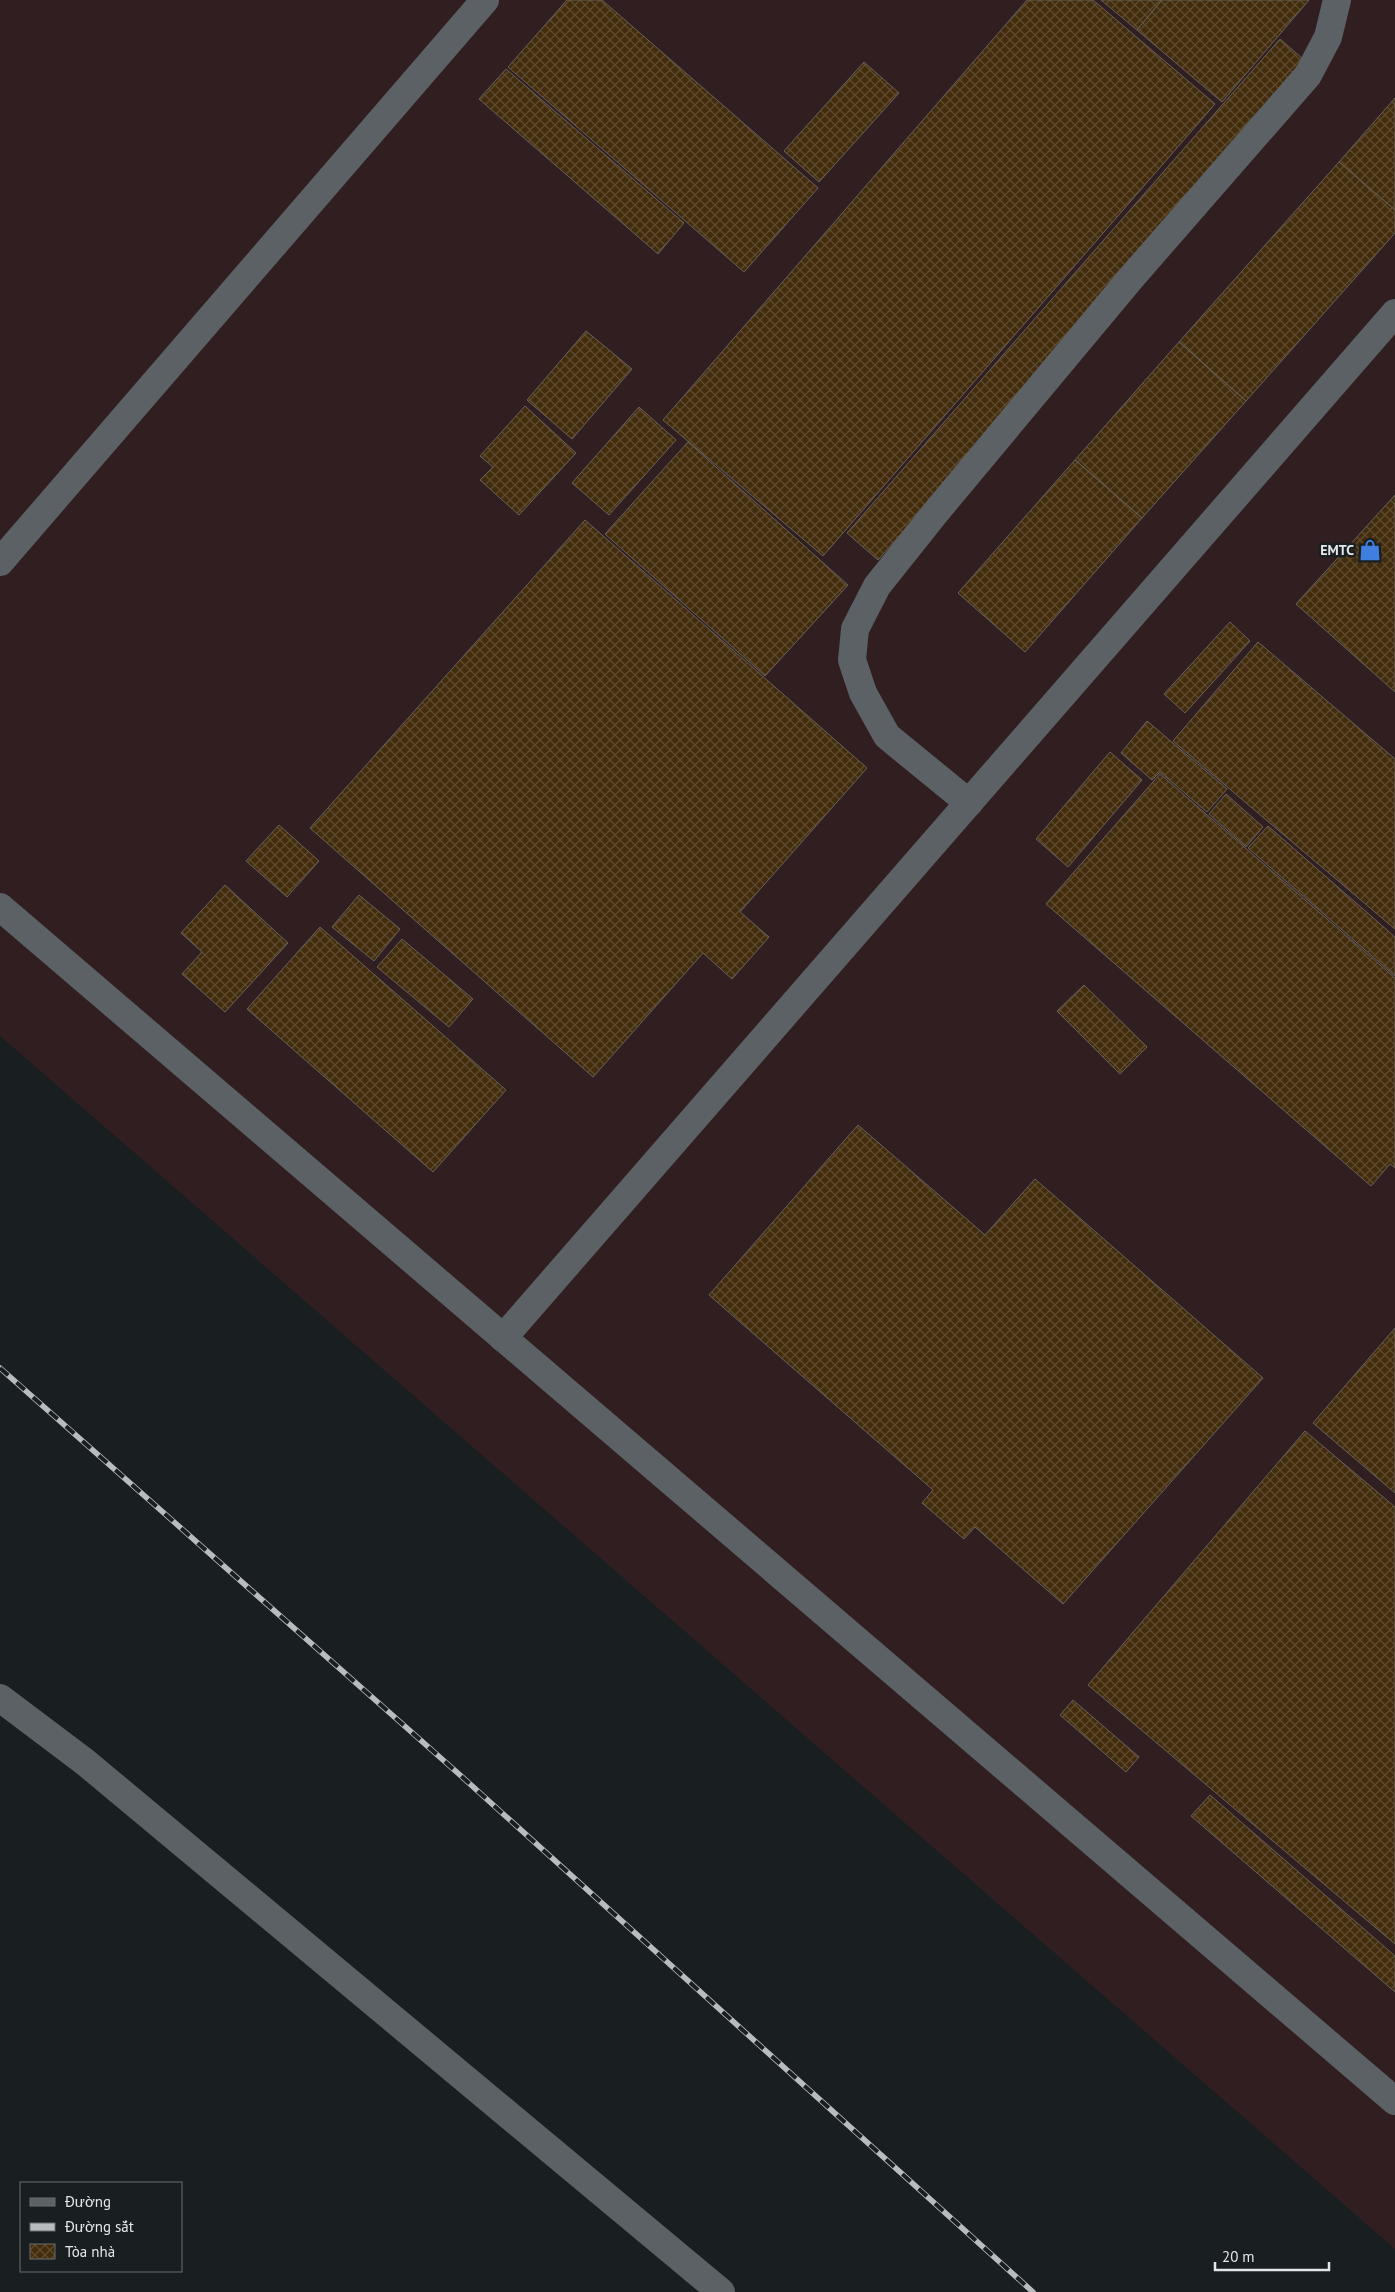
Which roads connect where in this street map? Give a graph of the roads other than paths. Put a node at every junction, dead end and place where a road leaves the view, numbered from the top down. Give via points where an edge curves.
1 (485, 0) edge
2 (1337, 0) edge
3 (1395, 313) edge
4 (0, 562) edge
5 (969, 803) junction
6 (0, 907) edge
7 (503, 1338) junction
8 (0, 1698) edge
9 (1395, 2101) edge
10 (720, 2292) edge

1 - 4 street
2 - 5 street via 1328,37 1308,75 1131,278 936,512 877,586 855,629 852,660 863,693 887,736
3 - 5 street
5 - 7 street
6 - 7 street
7 - 9 street
8 - 10 street via 85,1762

